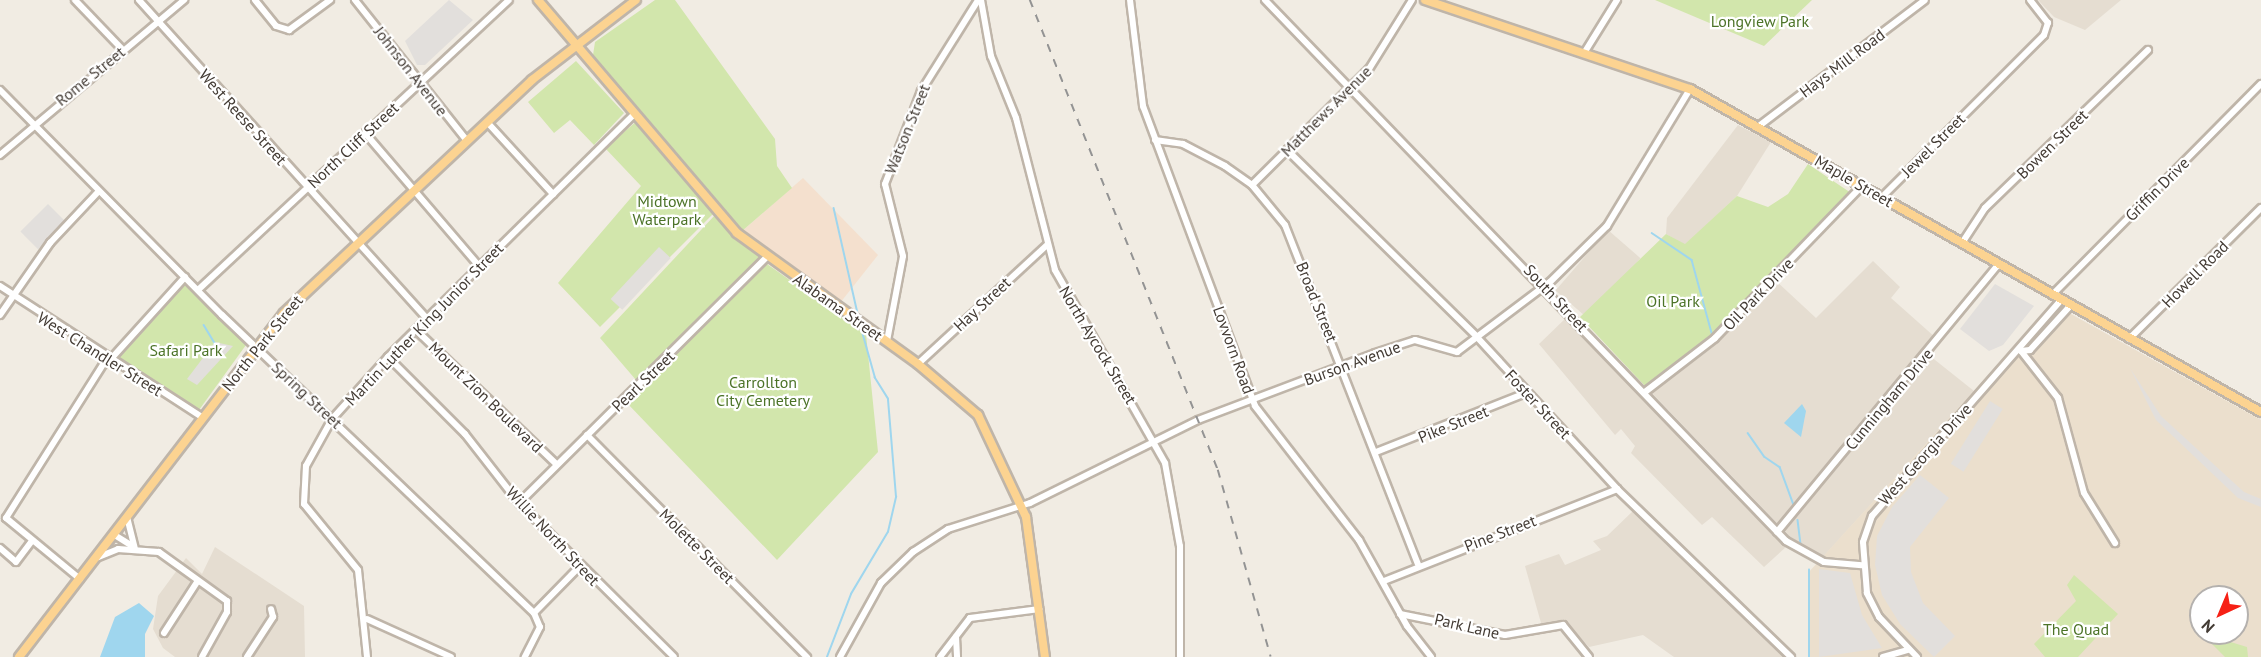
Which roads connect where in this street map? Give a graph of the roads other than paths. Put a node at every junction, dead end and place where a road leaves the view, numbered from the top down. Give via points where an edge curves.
1 (75, 0) edge
2 (139, 0) edge
3 (184, 0) edge
4 (255, 0) edge
5 (330, 0) edge
6 (355, 0) edge
7 (509, 0) edge
8 (538, 0) edge
9 (636, 0) edge
10 (980, 0) edge
11 (1130, 0) edge
12 (1265, 0) edge
13 (1412, 0) edge
14 (1425, 0) edge
15 (1617, 0) edge
16 (1925, 0) edge
17 (2030, 0) edge
18 (157, 21) junction
19 (574, 44) junction
20 (123, 49) junction
21 (1586, 50) junction
22 (2148, 50) dead end
23 (2261, 84) edge
24 (418, 85) junction
25 (1351, 88) junction
26 (1690, 89) junction
27 (0, 90) edge
28 (634, 114) junction
29 (487, 122) junction
30 (33, 123) junction
31 (1759, 126) junction
32 (365, 133) junction
33 (1155, 140) junction
34 (467, 141) junction
35 (1287, 150) junction
36 (0, 155) edge
37 (1252, 185) junction
38 (1862, 186) junction
39 (306, 188) junction
40 (414, 191) junction
41 (98, 192) junction
42 (553, 194) junction
43 (1882, 197) junction
44 (2261, 208) edge
45 (1962, 243) junction
46 (357, 244) junction
47 (1047, 245) junction
48 (767, 257) junction
49 (1999, 264) junction
50 (480, 266) junction
51 (185, 277) junction
52 (0, 286) edge
53 (1544, 286) junction
54 (198, 290) junction
55 (2052, 295) junction
56 (14, 299) junction
57 (2061, 300) junction
58 (2071, 305) junction
59 (0, 315) edge
60 (427, 319) junction
61 (416, 330) junction
62 (1476, 336) junction
63 (2129, 339) junction
64 (887, 341) junction
65 (256, 348) junction
66 (2020, 351) junction
67 (388, 357) junction
68 (108, 359) junction
69 (918, 364) junction
70 (1343, 366) junction
71 (1528, 392) junction
72 (1645, 392) junction
73 (1252, 400) junction
74 (2261, 412) edge
75 (203, 418) junction
76 (332, 419) junction
77 (587, 435) junction
78 (1154, 441) junction
79 (1376, 452) junction
80 (556, 464) junction
81 (1617, 489) junction
82 (519, 503) junction
83 (1022, 505) junction
84 (127, 517) junction
85 (1777, 532) junction
86 (113, 534) junction
87 (32, 541) junction
88 (2115, 543) dead end
89 (0, 548) edge
90 (135, 548) junction
91 (96, 558) junction
92 (1418, 564) junction
93 (1862, 565) junction
94 (579, 566) junction
95 (80, 579) junction
96 (1384, 581) junction
97 (197, 582) junction
98 (271, 609) dead end
99 (1039, 609) junction
100 (534, 613) junction
101 (1400, 614) junction
102 (367, 619) junction
103 (164, 633) dead end
104 (956, 636) junction
105 (1908, 650) junction
106 (19, 657) edge
107 (202, 657) edge
108 (247, 657) edge
109 (367, 657) edge
110 (451, 657) edge
111 (525, 657) edge
112 (674, 657) edge
113 (807, 657) edge
114 (840, 657) edge
115 (939, 657) edge
116 (955, 657) edge
117 (1046, 657) edge
118 (1179, 657) edge
119 (1431, 657) edge
120 (1589, 657) edge
121 (1791, 657) edge
122 (1883, 657) edge
123 (1917, 657) edge

1 - 20 street
2 - 18 street, West Reese Street
3 - 18 street, Rome Street
4 - 5 street via 282,30
6 - 24 street, Johnson Avenue
7 - 24 street, North Cliff Street
8 - 19 main road, Alabama Street
9 - 19 main road, North Park Street
10 - 47 street, North Aycock Street via 991,56 1016,118
10 - 64 street, Watson Street via 921,91 885,184 903,256
11 - 33 street, Lovvorn Road via 1137,81
12 - 25 street, South Street
13 - 25 street, Matthews Avenue via 1377,59
14 - 21 main road, Maple Street
15 - 21 street
16 - 31 street, Hays Mill Road
17 - 43 street, Jewel Street via 2049,23 2044,35
18 - 20 street, Rome Street
18 - 39 street, West Reese Street
19 - 28 main road, Alabama Street
19 - 29 main road, North Park Street
20 - 30 street, Rome Street
21 - 26 main road, Maple Street
22 - 45 street, Bowen Street via 1986,208
23 - 55 street, Griffin Drive
24 - 32 street, North Cliff Street
24 - 34 street, Johnson Avenue
25 - 35 street, Matthews Avenue
25 - 53 street, South Street
26 - 31 main road, Maple Street
26 - 53 street, Burson Avenue via 1615,216
27 - 30 street, Spring Street
28 - 42 street, Martin Luther King Junior Street
28 - 48 main road, Alabama Street via 716,211
29 - 34 main road, North Park Street
29 - 42 street
30 - 36 street, Rome Street
30 - 41 street, Spring Street
31 - 38 main road, Maple Street
32 - 39 street, North Cliff Street
32 - 40 street
33 - 37 street, Broad Street via 1183,144
33 - 73 street, Lovvorn Road
34 - 40 main road, North Park Street
35 - 37 street, Matthews Avenue
35 - 62 street, Foster Street
37 - 70 street, Broad Street via 1285,225
38 - 43 main road, Maple Street
38 - 72 street, Oil Park Drive via 1715,338
39 - 46 street, West Reese Street
39 - 54 street, North Cliff Street
40 - 46 main road, North Park Street
40 - 50 street
41 - 51 street, Spring Street
41 - 56 street via 50,243
42 - 50 street, Martin Luther King Junior Street
43 - 45 main road, Maple Street
44 - 63 street, Howell Road
45 - 49 main road, Maple Street
46 - 60 street, West Reese Street
46 - 65 main road, North Park Street via 284,313
47 - 69 street, Hay Street
47 - 78 street, North Aycock Street via 1072,308
48 - 64 main road, Alabama Street
48 - 77 street, Pearl Street
49 - 55 main road, Maple Street
49 - 85 street, Cunningham Drive
50 - 60 street, Martin Luther King Junior Street
51 - 54 street, Spring Street
51 - 68 street
52 - 56 street, West Chandler Street
53 - 62 street, Burson Avenue
53 - 72 street, South Street
54 - 65 street, Spring Street
55 - 57 main road, Maple Street
56 - 59 street
56 - 68 street, West Chandler Street
57 - 58 main road, Maple Street
57 - 66 street, West Georgia Drive via 2023,341
58 - 63 main road, Maple Street
58 - 66 street via 2030,350
60 - 61 street, Martin Luther King Junior Street
61 - 67 street, Martin Luther King Junior Street
61 - 80 street, Mount Zion Boulevard
62 - 70 street, Burson Avenue via 1457,352 1415,340
62 - 71 street, Foster Street
63 - 74 main road, Maple Street
64 - 69 main road, Alabama Street
65 - 75 main road, North Park Street
65 - 76 street, Spring Street
66 - 88 street via 2058,398 2084,493
66 - 93 street, West Georgia Drive via 1880,504 1863,542
67 - 76 street, Martin Luther King Junior Street
67 - 82 street, Willie North Street via 465,434
68 - 75 street, West Chandler Street
68 - 87 street via 6,518
69 - 83 main road, Alabama Street via 982,421
70 - 73 street, Burson Avenue
70 - 79 street, Broad Street
71 - 79 street, Pike Street
71 - 81 street, Foster Street
72 - 85 street, South Street
73 - 78 street, Burson Avenue
73 - 96 street, Lovvorn Road via 1266,426 1359,540
75 - 84 main road, North Park Street
76 - 100 street, Spring Street
76 - 102 street, Martin Luther King Junior Street via 301,485 312,519 358,570
77 - 80 street, Pearl Street
77 - 113 street, Molette Street
78 - 83 street, Burson Avenue
78 - 118 street, North Aycock Street via 1165,463 1180,546
79 - 92 street, Broad Street
80 - 82 street, Pearl Street
81 - 92 street, Pine Street
81 - 121 street, Foster Street
82 - 94 street, Willie North Street
83 - 99 main road, Alabama Street
83 - 114 street, Burson Avenue via 948,529 913,552 872,596
84 - 86 main road, North Park Street
84 - 90 street
85 - 93 street, South Street via 1815,559
86 - 90 street
86 - 91 main road, North Park Street
87 - 89 street via 16,562
87 - 95 street
90 - 91 street
90 - 97 street via 159,552
91 - 95 main road, North Park Street
92 - 96 street, Pine Street
93 - 105 street, West Georgia Drive via 1874,609
94 - 100 street
94 - 112 street, Willie North Street
95 - 106 main road, North Park Street
96 - 101 street, Lovvorn Road
97 - 103 street
97 - 107 street via 229,604
98 - 108 street via 273,617
99 - 104 street via 970,618
99 - 117 main road, Alabama Street
100 - 111 street via 540,627
101 - 119 street, Lovvorn Road
101 - 120 street, Park Lane via 1505,635 1563,625
102 - 109 street, Martin Luther King Junior Street
102 - 110 street
104 - 115 street
104 - 116 street
105 - 122 street
105 - 123 street, West Georgia Drive
115 - 116 street

